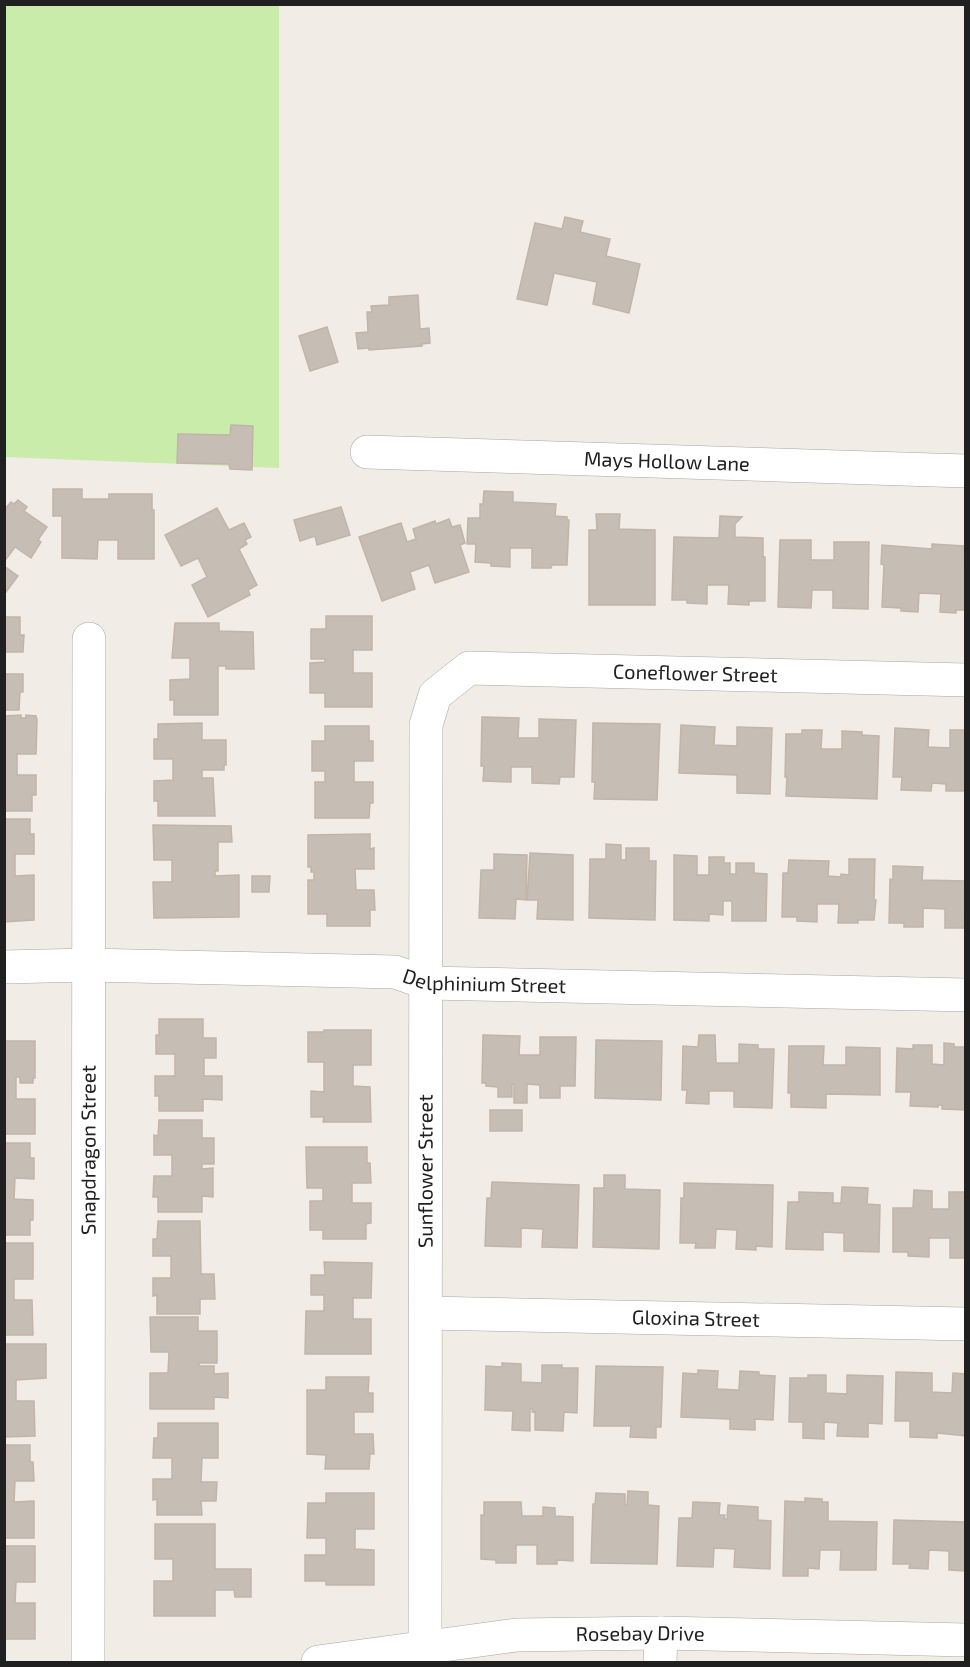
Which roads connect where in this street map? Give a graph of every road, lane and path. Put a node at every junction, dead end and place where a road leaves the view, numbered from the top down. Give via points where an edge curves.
1 (367, 452) dead end
2 (966, 471) edge
3 (89, 639) dead end
4 (966, 680) edge
5 (435, 695) joint
6 (88, 965) junction
7 (4, 968) edge
8 (427, 983) junction
9 (966, 995) edge
10 (426, 1313) junction
11 (966, 1324) edge
12 (966, 1640) edge
13 (425, 1648) junction
14 (660, 1648) edge
15 (88, 1662) edge
16 (318, 1662) edge

1 - 2 street, Mays Hollow Lane
3 - 6 street, Snapdragon Street
4 - 5 street, Coneflower Street via 469,668
5 - 8 street, Sunflower Street via 426,724
6 - 7 street, Delphinium Street
6 - 8 street, Delphinium Street via 395,972
6 - 15 street, Snapdragon Street
8 - 9 street, Delphinium Street
8 - 10 street, Sunflower Street
10 - 11 street, Gloxina Street
10 - 13 street, Sunflower Street
12 - 14 street, Rosebay Drive
13 - 14 street, Rosebay Drive via 517,1635
13 - 16 street, Rosebay Drive

